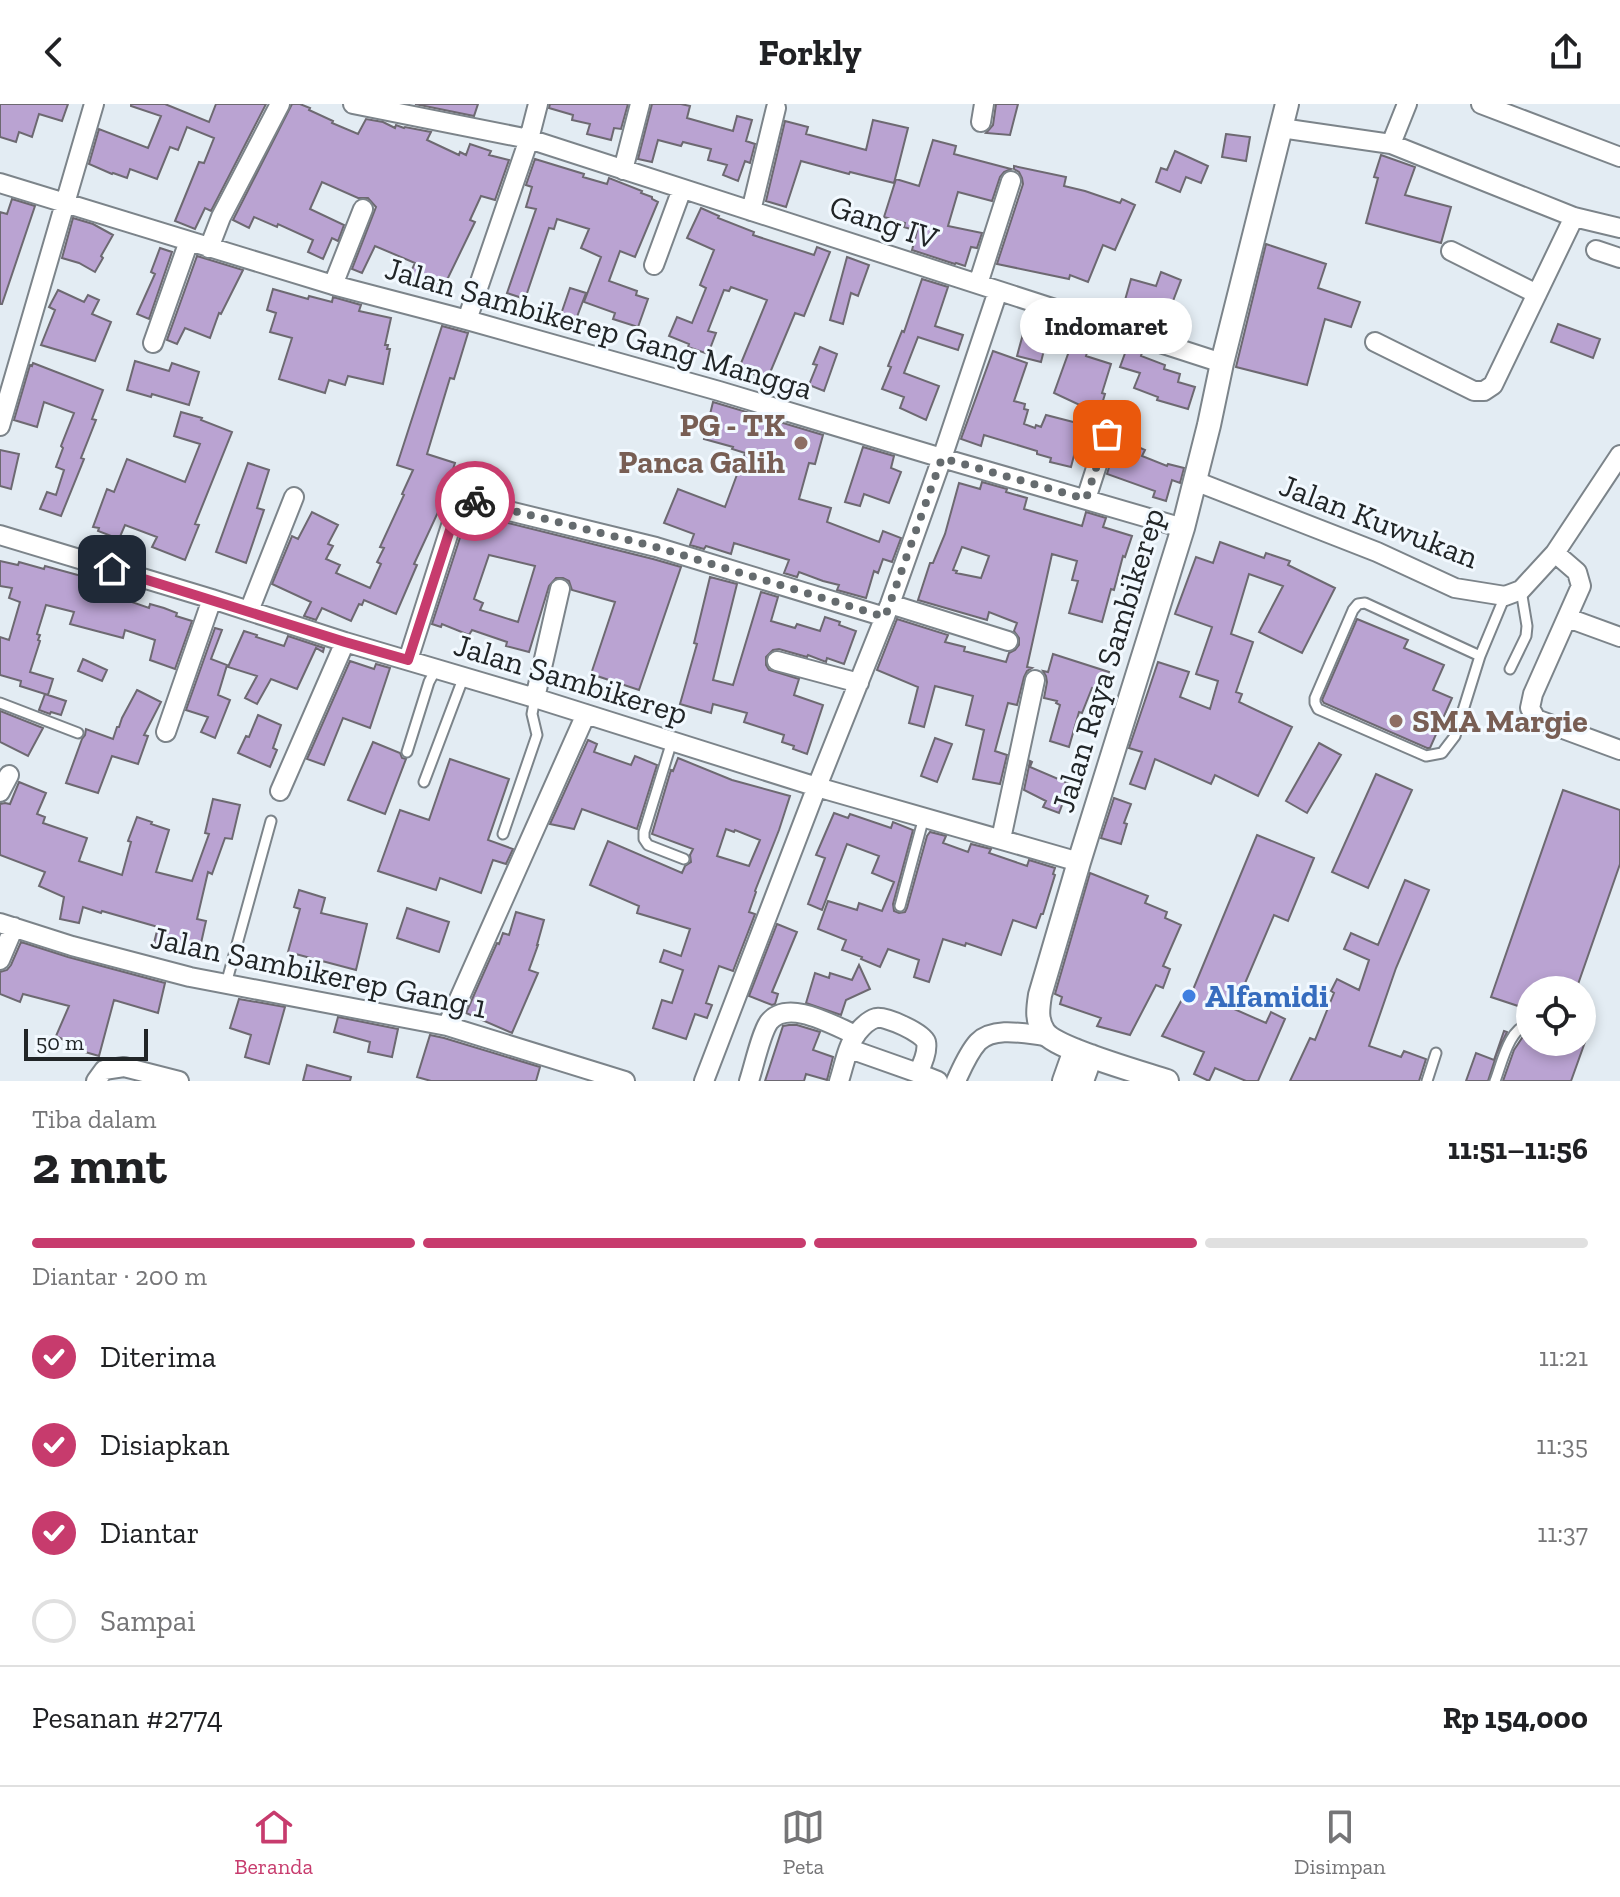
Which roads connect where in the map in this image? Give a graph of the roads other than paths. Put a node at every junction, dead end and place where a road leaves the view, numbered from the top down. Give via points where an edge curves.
1 (94, 104) edge
2 (280, 104) edge
3 (353, 104) edge
4 (538, 104) edge
5 (640, 104) edge
6 (1287, 104) edge
7 (1407, 104) edge
8 (1481, 104) edge
9 (776, 108) dead end
10 (1281, 128) junction
11 (529, 139) junction
12 (1391, 144) junction
13 (1620, 157) edge
14 (623, 170) junction
15 (1011, 181) dead end
16 (0, 183) edge
17 (682, 189) junction
18 (65, 202) junction
19 (363, 209) dead end
20 (751, 211) junction
21 (1574, 217) junction
22 (1620, 228) edge
23 (189, 241) junction
24 (209, 248) junction
25 (1596, 250) dead end
26 (1451, 251) dead end
27 (1620, 258) edge
28 (654, 265) dead end
29 (978, 284) junction
30 (333, 285) junction
31 (998, 291) junction
32 (1537, 294) junction
33 (467, 320) junction
34 (1375, 342) dead end
35 (153, 343) dead end
36 (1222, 363) junction
37 (0, 426) edge
38 (1107, 434) dead end
39 (1620, 455) edge
40 (942, 458) junction
41 (1195, 481) junction
42 (294, 497) dead end
43 (1086, 499) junction
44 (1183, 528) junction
45 (0, 535) edge
46 (1555, 553) junction
47 (560, 589) dead end
48 (1513, 593) junction
49 (212, 599) junction
50 (249, 611) junction
51 (888, 611) junction
52 (1568, 618) junction
53 (1620, 637) edge
54 (1008, 641) dead end
55 (345, 642) junction
56 (1480, 656) junction
57 (408, 660) junction
58 (777, 661) dead end
59 (436, 669) junction
60 (1510, 669) dead end
61 (464, 676) junction
62 (1035, 680) dead end
63 (859, 683) junction
64 (535, 698) junction
65 (0, 703) edge
66 (586, 714) junction
67 (166, 732) dead end
68 (78, 733) dead end
69 (672, 741) junction
70 (1620, 750) edge
71 (407, 752) dead end
72 (9, 775) dead end
73 (424, 782) dead end
74 (817, 787) junction
75 (280, 791) dead end
76 (0, 792) edge
77 (924, 817) junction
78 (271, 821) dead end
79 (503, 834) dead end
80 (1001, 839) junction
81 (684, 859) dead end
82 (1079, 862) junction
83 (900, 906) dead end
84 (7, 925) edge
85 (0, 960) edge
86 (226, 984) junction
87 (447, 1026) junction
88 (1516, 1031) edge
89 (1046, 1036) junction
90 (853, 1042) junction
91 (1083, 1053) junction
92 (1436, 1053) dead end
93 (918, 1073) junction
94 (96, 1081) edge
95 (179, 1081) edge
96 (625, 1081) edge
97 (704, 1081) edge
98 (749, 1081) edge
99 (839, 1081) edge
100 (938, 1081) edge
101 (956, 1081) edge
102 (1064, 1081) edge
103 (1082, 1081) edge
104 (1167, 1081) edge
105 (1427, 1081) edge
106 (1495, 1081) edge

1 - 18 street
2 - 24 street
3 - 11 street, Gang IV
4 - 11 street
5 - 14 street
6 - 10 street, Jalan Raya Sambikerep
7 - 12 street
8 - 13 street
9 - 20 street
10 - 12 street
10 - 36 street, Jalan Raya Sambikerep
11 - 14 street, Gang IV
11 - 33 street
12 - 21 street
14 - 17 street, Gang IV
15 - 29 street
16 - 18 street, Jalan Sambikerep Gang Mangga
17 - 20 street, Gang IV
17 - 28 street
18 - 23 street, Jalan Sambikerep Gang Mangga
18 - 37 street
19 - 30 street
20 - 29 street, Gang IV
21 - 22 street
21 - 32 street
23 - 24 street, Jalan Sambikerep Gang Mangga
23 - 35 street
24 - 30 street, Jalan Sambikerep Gang Mangga
25 - 27 street
26 - 32 street
29 - 31 street, Gang IV
30 - 33 street, Jalan Sambikerep Gang Mangga
31 - 36 street, Gang IV
31 - 40 street
32 - 34 street via 1493,385 1484,391 1474,391
33 - 40 street, Jalan Sambikerep Gang Mangga
36 - 41 street, Jalan Raya Sambikerep
38 - 43 street
39 - 46 street
40 - 43 street, Jalan Sambikerep Gang Mangga
40 - 51 street
41 - 44 street, Jalan Raya Sambikerep
41 - 48 street, Jalan Kuwukan via 1455,588
42 - 50 street
43 - 44 street, Jalan Sambikerep Gang Mangga
44 - 82 street, Jalan Raya Sambikerep
45 - 49 street, Jalan Sambikerep
46 - 48 street
46 - 52 street via 1577,572 1581,586
47 - 64 street
48 - 56 lane
48 - 60 lane via 1527,626
49 - 50 street, Jalan Sambikerep
49 - 67 street
50 - 55 street, Jalan Sambikerep
51 - 54 street
51 - 57 street via 464,500 456,510
51 - 63 street
52 - 53 street
52 - 70 street via 1530,708 1536,719
55 - 57 street, Jalan Sambikerep
55 - 75 street
56 - 56 lane via 1455,736 1435,756 1345,721 1315,703 1358,604
57 - 59 street, Jalan Sambikerep
58 - 63 street
59 - 61 street, Jalan Sambikerep
59 - 71 lane
61 - 64 street, Jalan Sambikerep
61 - 73 lane
62 - 80 street
63 - 74 street
64 - 66 street, Jalan Sambikerep
64 - 79 lane via 537,735
65 - 68 lane
66 - 69 street, Jalan Sambikerep
66 - 87 street
69 - 74 street, Jalan Sambikerep
69 - 81 lane via 644,839
72 - 76 street
74 - 77 street, Jalan Sambikerep
74 - 97 street
77 - 80 street, Jalan Sambikerep
77 - 83 lane
78 - 86 lane
80 - 82 street, Jalan Sambikerep
82 - 89 street, Jalan Raya Sambikerep via 1040,995 1038,1013
84 - 85 street
84 - 86 street, Jalan Sambikerep Gang 1
86 - 87 street, Jalan Sambikerep Gang 1
87 - 96 street, Jalan Sambikerep Gang 1
88 - 106 lane
89 - 91 street
89 - 101 street via 984,1037
90 - 93 street
90 - 93 street via 868,1022 885,1018 926,1042
90 - 98 street via 801,1013 786,1012 768,1024
90 - 99 street
91 - 102 street
91 - 103 street
91 - 104 street
92 - 105 lane
93 - 100 street
94 - 95 street via 104,1070 124,1067

